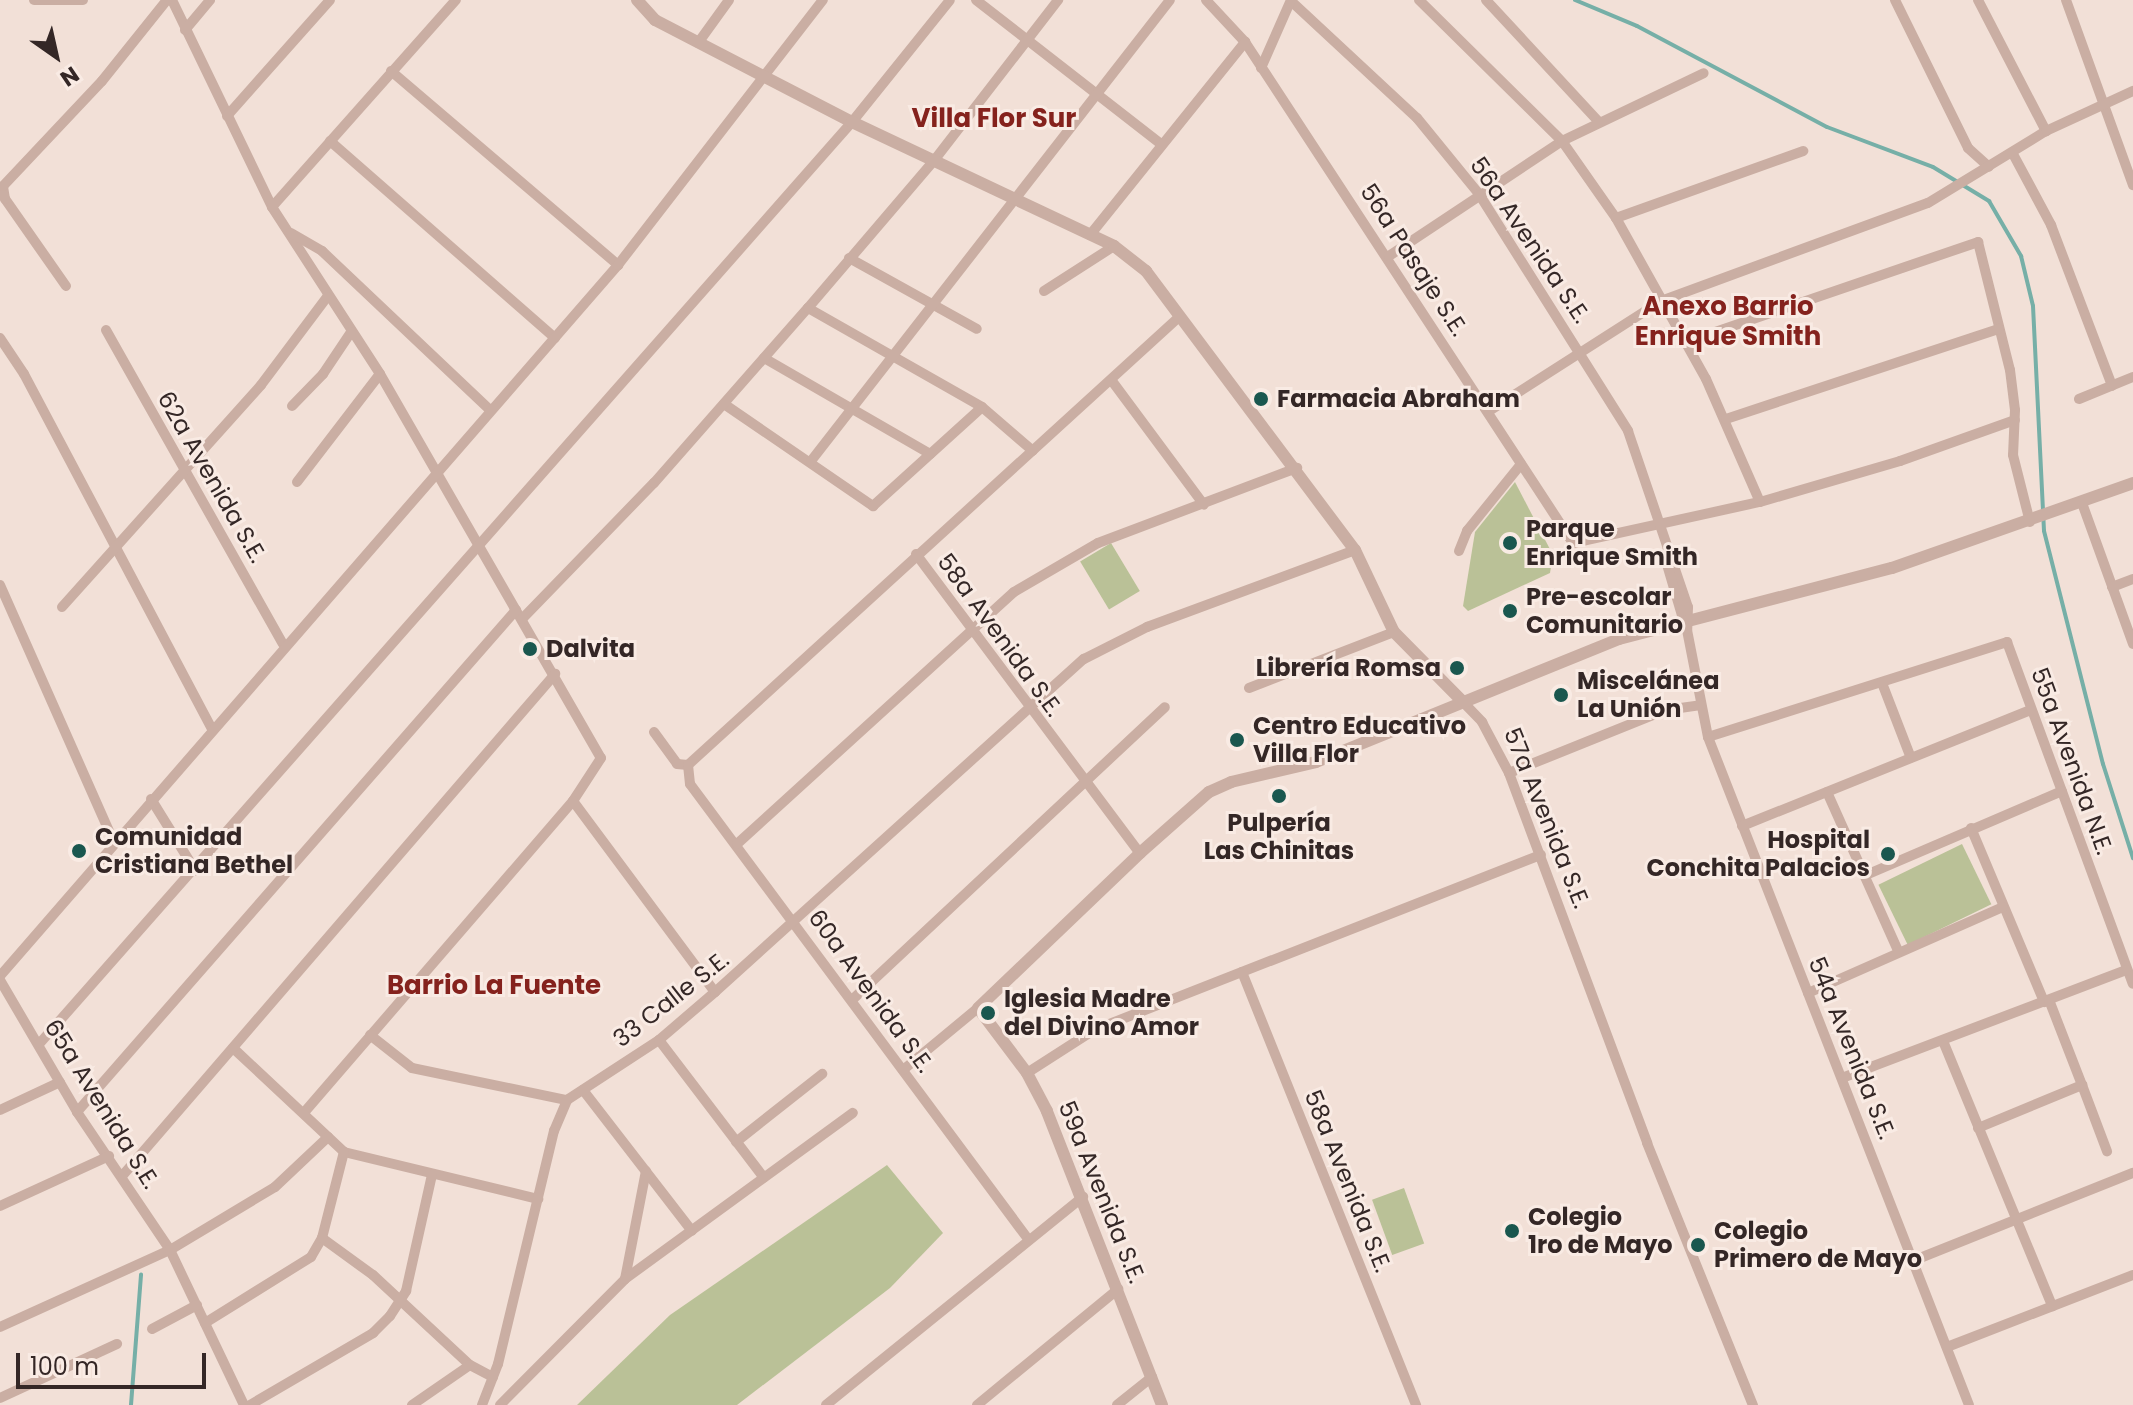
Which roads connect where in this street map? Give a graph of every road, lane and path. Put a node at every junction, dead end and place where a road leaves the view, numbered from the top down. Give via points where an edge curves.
1 (34, 0) edge
2 (83, 0) edge
3 (170, 0) edge
4 (210, 0) edge
5 (330, 0) edge
6 (456, 0) edge
7 (729, 0) edge
8 (823, 0) edge
9 (950, 0) edge
10 (976, 0) edge
11 (1058, 0) edge
12 (1170, 0) edge
13 (1206, 0) edge
14 (1291, 0) edge
15 (1419, 0) edge
16 (1486, 0) edge
17 (1895, 0) edge
18 (1978, 0) edge
19 (2066, 0) edge
20 (637, 2) edge
21 (185, 30) junction
22 (1027, 41) junction
23 (1245, 42) junction
24 (698, 43) junction
25 (1261, 68) junction
26 (391, 71) junction
27 (1704, 73) dead end
28 (765, 77) junction
29 (2133, 91) edge
30 (1094, 95) junction
31 (2105, 104) junction
32 (227, 116) junction
33 (1598, 121) junction
34 (852, 122) junction
35 (2046, 131) junction
36 (330, 141) junction
37 (1562, 141) junction
38 (1161, 144) junction
39 (1803, 151) dead end
40 (2013, 154) junction
41 (936, 158) junction
42 (1986, 169) junction
43 (2133, 185) edge
44 (1479, 194) junction
45 (1015, 197) junction
46 (272, 207) junction
47 (1616, 218) junction
48 (287, 231) junction
49 (1090, 235) junction
50 (1114, 246) junction
51 (1389, 256) junction
52 (849, 258) junction
53 (618, 265) junction
54 (66, 286) dead end
55 (1044, 291) dead end
56 (327, 297) junction
57 (1661, 301) junction
58 (932, 303) junction
59 (808, 308) junction
60 (1180, 316) junction
61 (977, 329) dead end
62 (1998, 329) junction
63 (106, 330) dead end
64 (351, 332) junction
65 (0, 338) edge
66 (555, 338) junction
67 (1686, 342) junction
68 (1580, 351) junction
69 (892, 354) junction
70 (764, 358) junction
71 (380, 374) junction
72 (2133, 377) edge
73 (1112, 381) junction
74 (2112, 386) junction
75 (2079, 399) dead end
76 (724, 404) junction
77 (292, 406) dead end
78 (852, 407) junction
79 (982, 407) junction
80 (489, 409) junction
81 (1489, 411) junction
82 (1726, 419) junction
83 (2015, 420) junction
84 (1033, 451) junction
85 (930, 454) junction
86 (811, 461) junction
87 (1521, 464) junction
88 (1297, 468) junction
89 (436, 469) junction
90 (186, 471) junction
91 (297, 482) dead end
92 (2133, 483) edge
93 (1760, 502) junction
94 (2082, 503) junction
95 (1204, 505) junction
96 (2038, 519) junction
97 (1660, 526) junction
98 (479, 544) junction
99 (1355, 550) junction
100 (1459, 551) dead end
101 (115, 553) junction
102 (916, 554) junction
103 (2133, 579) edge
104 (0, 585) edge
105 (2112, 587) junction
106 (62, 607) dead end
107 (519, 614) junction
108 (1685, 625) junction
109 (972, 629) junction
110 (1394, 632) junction
111 (283, 644) junction
112 (2133, 644) edge
113 (555, 674) junction
114 (1882, 683) junction
115 (1249, 688) dead end
116 (1463, 702) junction
117 (1701, 705) junction
118 (1027, 706) junction
119 (1165, 707) dead end
120 (2031, 710) junction
121 (212, 729) junction
122 (654, 732) dead end
123 (1708, 737) junction
124 (1911, 758) junction
125 (688, 765) junction
126 (1509, 773) junction
127 (1085, 784) junction
128 (2062, 791) junction
129 (1827, 792) junction
130 (151, 799) junction
131 (573, 801) junction
132 (1742, 826) junction
133 (1971, 828) junction
134 (114, 842) junction
135 (737, 844) junction
136 (1140, 853) junction
137 (1541, 855) junction
138 (195, 870) junction
139 (1866, 875) junction
140 (2003, 907) junction
141 (796, 922) junction
142 (1898, 951) junction
143 (2126, 970) junction
144 (1242, 972) junction
145 (0, 978) edge
146 (2133, 984) edge
147 (715, 992) junction
148 (1808, 993) junction
149 (853, 999) junction
150 (2046, 1001) junction
151 (978, 1008) junction
152 (370, 1035) junction
153 (659, 1040) junction
154 (1943, 1041) junction
155 (40, 1043) junction
156 (233, 1048) junction
157 (903, 1070) junction
158 (1027, 1073) junction
159 (822, 1074) dead end
160 (1842, 1078) junction
161 (60, 1082) junction
162 (2082, 1085) junction
163 (583, 1090) junction
164 (567, 1100) junction
165 (0, 1110) edge
166 (77, 1112) junction
167 (304, 1113) junction
168 (853, 1113) dead end
169 (1978, 1128) junction
170 (328, 1137) junction
171 (736, 1142) junction
172 (2107, 1151) dead end
173 (344, 1152) junction
174 (109, 1156) junction
175 (646, 1171) junction
176 (2133, 1173) edge
177 (123, 1175) junction
178 (432, 1175) junction
179 (764, 1178) junction
180 (1083, 1197) junction
181 (538, 1199) junction
182 (0, 1206) edge
183 (2016, 1221) junction
184 (692, 1231) junction
185 (322, 1238) junction
186 (1028, 1239) junction
187 (170, 1250) junction
188 (1915, 1260) junction
189 (2133, 1275) edge
190 (625, 1279) junction
191 (1118, 1289) junction
192 (401, 1301) junction
193 (197, 1305) junction
194 (2052, 1306) junction
195 (205, 1323) junction
196 (0, 1327) edge
197 (152, 1329) dead end
198 (117, 1344) dead end
199 (1947, 1347) junction
200 (470, 1365) junction
201 (493, 1377) junction
202 (1152, 1377) junction
203 (0, 1398) edge
204 (247, 1405) edge
205 (412, 1405) edge
206 (482, 1405) edge
207 (500, 1405) edge
208 (826, 1405) edge
209 (977, 1405) edge
210 (1117, 1405) edge
211 (1162, 1405) edge
212 (1416, 1405) edge
213 (1753, 1405) edge
214 (1969, 1405) edge

1 - 2 street
3 - 21 street
3 - 54 street via 3,186 5,199
4 - 21 street
5 - 32 street
6 - 26 street
7 - 24 street
8 - 28 street
9 - 34 street
10 - 22 street
11 - 22 street
12 - 30 street
13 - 23 street, 56a Pasaje S.E.
14 - 25 street
14 - 44 street, 56a Avenida S.E. via 1417,118
15 - 37 street
16 - 33 street
17 - 42 street via 1968,148
18 - 35 street
19 - 31 street
20 - 24 street, 57a Avenida S.E. via 655,20
21 - 32 street
22 - 30 street
22 - 41 street
23 - 25 street, 56a Pasaje S.E.
23 - 38 street
24 - 28 street, 57a Avenida S.E.
25 - 51 street, 56a Pasaje S.E.
26 - 36 street
26 - 53 street
27 - 33 street
28 - 34 street, 57a Avenida S.E.
28 - 53 street
29 - 31 street
30 - 38 street
30 - 45 street
31 - 35 street
31 - 43 street
32 - 46 street
33 - 37 street
34 - 41 street, 57a Avenida S.E.
34 - 98 street
35 - 40 street
36 - 46 street
36 - 66 street
37 - 44 street
37 - 47 street
38 - 49 street
39 - 47 street
40 - 42 street
40 - 74 street via 2051,225
41 - 45 street, 57a Avenida S.E.
41 - 52 street
42 - 57 street via 1928,203
44 - 51 street
44 - 68 street, 56a Avenida S.E.
45 - 49 street, 57a Avenida S.E.
45 - 58 street
46 - 48 street
47 - 57 street
48 - 56 street
48 - 80 street via 322,251
49 - 50 street, 57a Avenida S.E.
50 - 55 street
50 - 60 street, 57a Avenida S.E. via 1146,271
51 - 81 street, 56a Pasaje S.E.
52 - 58 street
52 - 59 street
53 - 66 street
56 - 64 street
56 - 90 street via 261,385
57 - 67 street
57 - 68 street
58 - 61 street
58 - 69 street
59 - 69 street
59 - 70 street
60 - 73 street
60 - 88 street, 57a Avenida S.E.
62 - 67 street via 1978,242
62 - 82 street
62 - 83 street
63 - 90 street, 62a Avenida S.E.
64 - 71 street
64 - 77 street via 323,374
65 - 101 street via 24,374
66 - 80 street
67 - 82 street
68 - 81 street
68 - 97 street, 56a Avenida S.E. via 1628,431
69 - 78 street
69 - 79 street
70 - 76 street
70 - 78 street
71 - 89 street
71 - 91 street
72 - 74 street
73 - 84 street
73 - 95 street
74 - 75 street
76 - 86 street
76 - 107 street
78 - 85 street
78 - 86 street
79 - 84 street
79 - 85 street
80 - 89 street
81 - 87 street, 56a Pasaje S.E.
82 - 93 street
83 - 93 street
83 - 96 street via 2013,455
84 - 102 street
85 - 86 street via 873,506
87 - 97 street, 56a Pasaje S.E. via 1567,538 1580,545
87 - 100 street via 1467,531
88 - 95 street
88 - 99 street, 57a Avenida S.E.
89 - 98 street
89 - 111 street
90 - 101 street
90 - 111 street, 62a Avenida S.E.
92 - 94 street
93 - 97 street
94 - 96 street
94 - 105 street
95 - 109 street via 1098,543 1014,592
96 - 108 street via 1892,568
97 - 108 street, 56a Avenida S.E.
98 - 107 street
98 - 138 street
99 - 110 street, 57a Avenida S.E.
99 - 118 street, 33 Calle S.E. via 1105,646
101 - 106 street
101 - 121 street
102 - 109 street, 58a Avenida S.E.
102 - 125 street
103 - 105 street
104 - 134 street
105 - 112 street
107 - 113 street
107 - 166 street
108 - 116 street via 1619,639
108 - 117 street, 56a Avenida S.E.
109 - 118 street, 58a Avenida S.E.
109 - 135 street
110 - 115 street
110 - 116 street, 57a Avenida S.E.
111 - 121 street
113 - 131 street via 601,758
113 - 156 street
114 - 120 street, 55a Avenida N.E. via 2007,642
114 - 123 street
114 - 124 street
116 - 126 street, 57a Avenida S.E. via 1482,722
116 - 136 street via 1316,762 1209,792
117 - 123 street, 54a Avenida S.E.
117 - 126 street via 1666,710
118 - 127 street, 58a Avenida S.E.
118 - 141 street, 33 Calle S.E.
119 - 127 street
120 - 124 street
120 - 128 street, 55a Avenida N.E.
121 - 130 street
122 - 125 street via 677,764
123 - 132 street, 54a Avenida S.E.
124 - 129 street
125 - 135 street, 60a Avenida S.E. via 690,784
126 - 137 street, 57a Avenida S.E.
127 - 136 street, 58a Avenida S.E.
127 - 149 street
128 - 133 street
128 - 143 street, 55a Avenida N.E.
129 - 132 street
129 - 139 street
130 - 134 street
130 - 138 street
131 - 147 street
131 - 152 street
132 - 148 street, 54a Avenida S.E.
133 - 139 street
133 - 140 street
134 - 145 street
135 - 141 street, 60a Avenida S.E.
136 - 151 street
137 - 144 street
137 - 213 street, 57a Avenida S.E. via 1647,1143
138 - 155 street
139 - 142 street
140 - 142 street
140 - 150 street
141 - 147 street, 33 Calle S.E.
141 - 149 street, 60a Avenida S.E.
142 - 148 street
143 - 146 street, 55a Avenida N.E.
143 - 150 street
144 - 158 street via 1094,1030
144 - 212 street, 58a Avenida S.E.
145 - 155 street, 65a Avenida S.E.
147 - 153 street, 33 Calle S.E.
148 - 160 street, 54a Avenida S.E.
149 - 157 street, 60a Avenida S.E.
150 - 154 street
150 - 162 street
151 - 157 street
151 - 158 street, 59a Avenida S.E.
152 - 164 street via 412,1068
152 - 167 street
153 - 163 street, 33 Calle S.E.
153 - 171 street
154 - 160 street
154 - 169 street
155 - 161 street, 65a Avenida S.E.
156 - 167 street
156 - 177 street
157 - 186 street, 60a Avenida S.E.
158 - 180 street, 59a Avenida S.E.
159 - 171 street
160 - 188 street, 54a Avenida S.E.
161 - 165 street
161 - 166 street, 65a Avenida S.E.
162 - 169 street
162 - 172 street
163 - 164 street, 33 Calle S.E.
163 - 175 street
164 - 181 street
166 - 174 street, 65a Avenida S.E.
167 - 170 street
168 - 179 street
169 - 183 street
170 - 173 street
170 - 187 street via 275,1187
171 - 179 street
173 - 178 street
173 - 185 street
174 - 177 street, 65a Avenida S.E.
174 - 182 street
175 - 184 street
175 - 190 street
176 - 183 street
177 - 187 street, 65a Avenida S.E.
178 - 181 street
178 - 192 street
179 - 184 street
180 - 186 street
180 - 191 street, 59a Avenida S.E.
181 - 201 street
183 - 188 street
183 - 194 street
184 - 190 street
185 - 192 street
185 - 195 street via 300,1267
186 - 208 street
187 - 193 street, 65a Avenida S.E.
187 - 196 street
188 - 199 street, 54a Avenida S.E.
189 - 194 street
190 - 207 street
191 - 202 street, 59a Avenida S.E.
191 - 209 street
192 - 200 street
192 - 204 street via 373,1333
193 - 195 street, 65a Avenida S.E.
193 - 197 street
194 - 199 street
195 - 204 street, 65a Avenida S.E.
198 - 203 street
199 - 214 street, 54a Avenida S.E.
200 - 201 street
200 - 205 street
201 - 206 street
202 - 210 street
202 - 211 street, 59a Avenida S.E.

